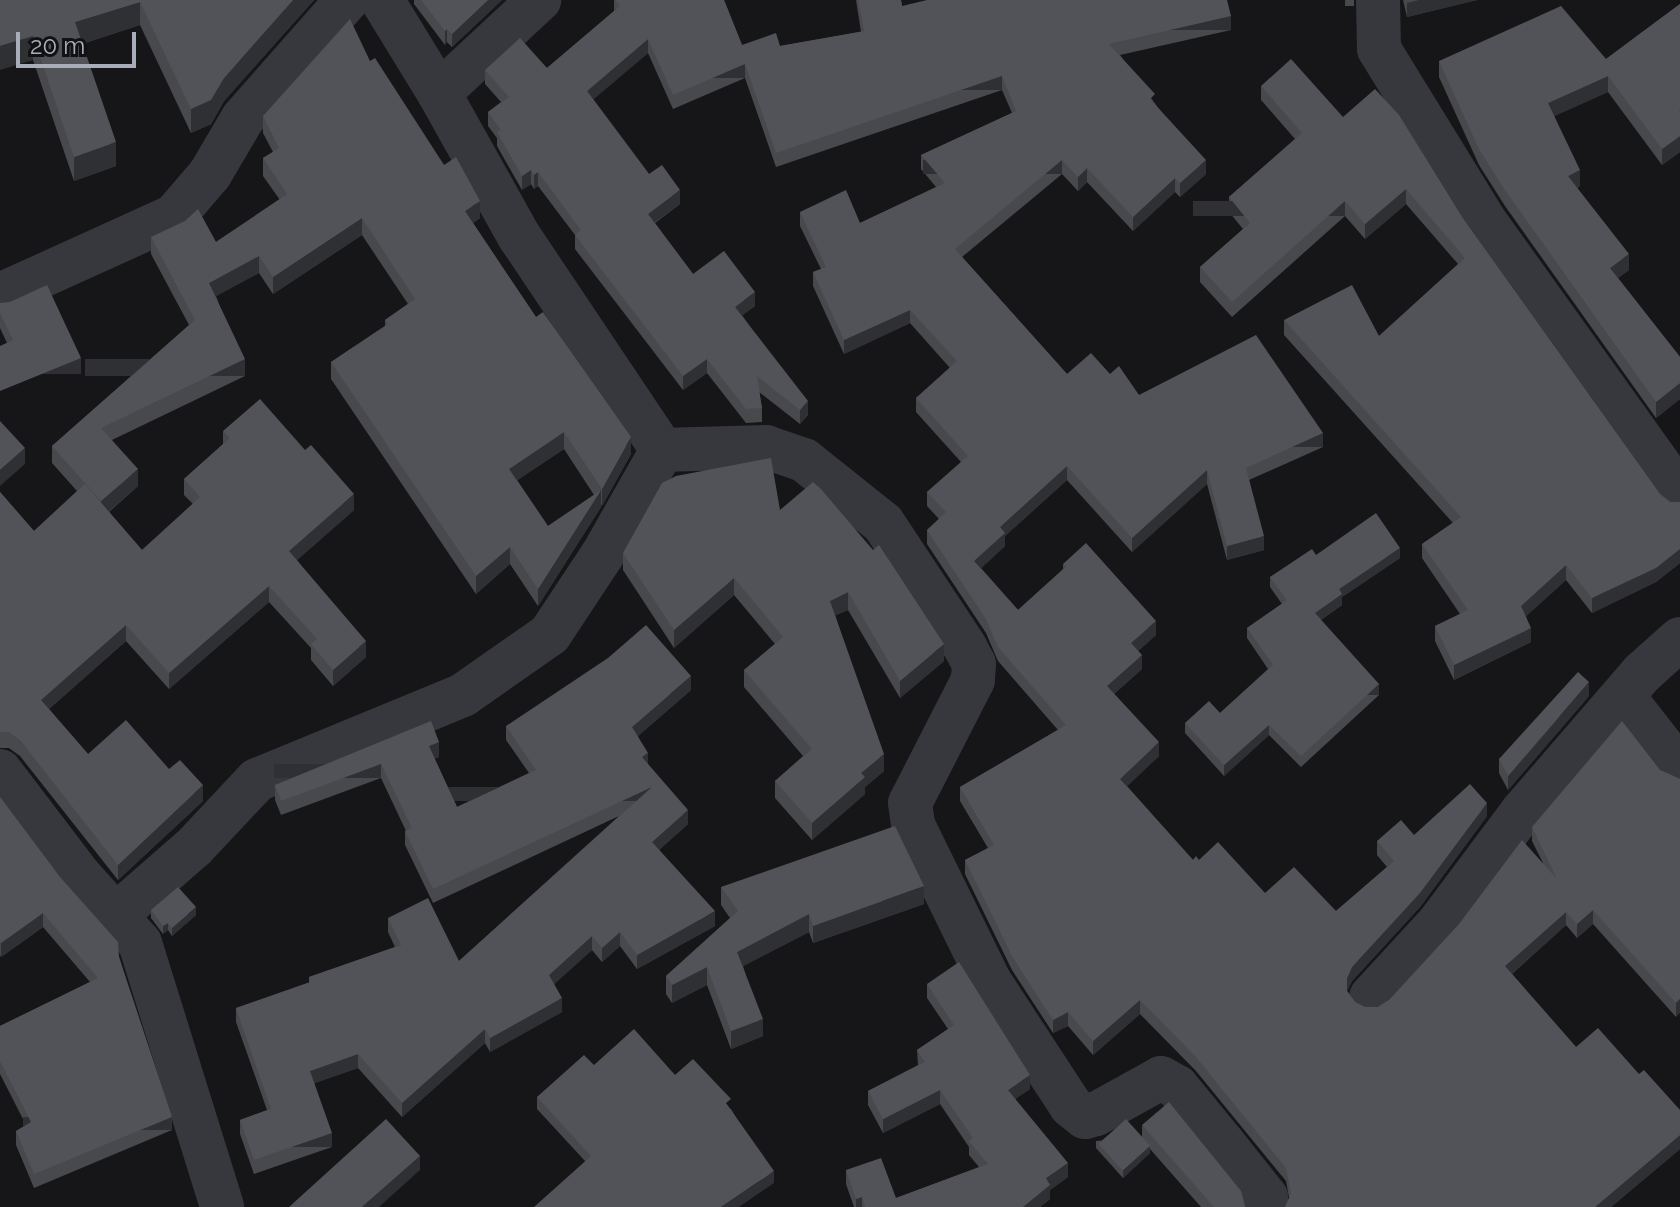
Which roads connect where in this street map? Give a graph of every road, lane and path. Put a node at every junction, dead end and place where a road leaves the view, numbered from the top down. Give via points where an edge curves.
1 (347, 0) edge
2 (382, 0) edge
3 (539, 0) edge
4 (1378, 0) edge
5 (439, 93) junction
6 (0, 295) edge
7 (662, 450) junction
8 (1680, 494) edge
9 (1680, 639) edge
10 (1623, 696) junction
11 (1680, 769) edge
12 (0, 771) edge
13 (116, 915) junction
14 (1371, 997) dead end
15 (222, 1207) edge
16 (1266, 1207) edge

1 - 6 street via 243,118 210,174 174,216
2 - 5 street
3 - 5 street
4 - 8 street via 1379,49 1484,220
5 - 7 street via 519,236
7 - 13 street via 550,634 463,695 257,780 194,847
7 - 16 street via 785,451 883,523 974,664 973,680 910,803 924,850 990,982 1071,1106 1085,1117 1096,1114 1161,1078 1177,1087 1223,1143 1266,1197
9 - 10 street
10 - 11 street
10 - 14 street via 1522,812 1439,923
12 - 13 street
13 - 15 street via 140,943

